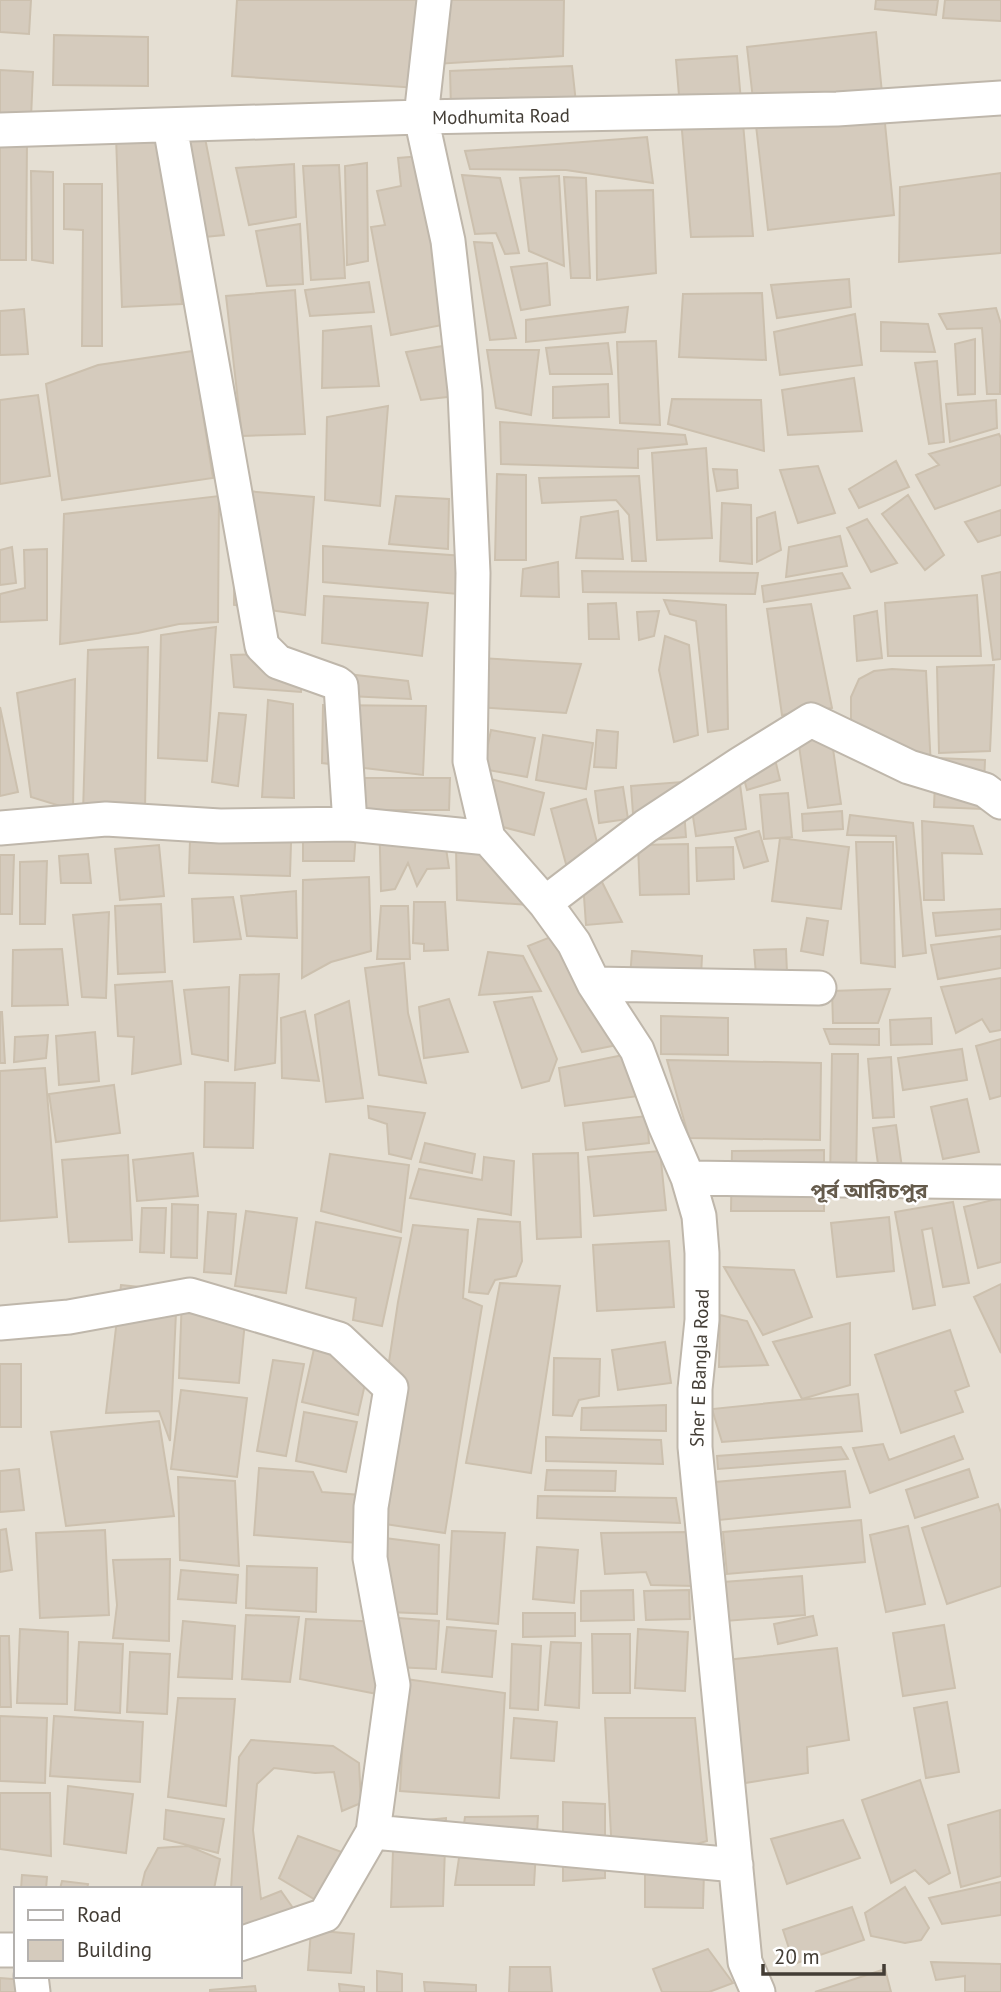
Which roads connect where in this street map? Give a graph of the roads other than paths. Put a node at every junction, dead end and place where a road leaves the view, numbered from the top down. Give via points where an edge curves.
1 (434, 0) edge
2 (1001, 98) edge
3 (421, 117) junction
4 (170, 127) junction
5 (0, 130) edge
6 (1001, 803) edge
7 (350, 824) junction
8 (0, 828) edge
9 (488, 838) junction
10 (545, 903) junction
11 (594, 984) junction
12 (819, 988) dead end
13 (688, 1178) junction
14 (1001, 1182) edge
15 (0, 1324) edge
16 (373, 1832) junction
17 (736, 1865) junction
18 (242, 1943) edge
19 (758, 1992) edge

1 - 3 street
2 - 3 street, Modhumita Road via 837,109
3 - 4 street, Modhumita Road
3 - 9 street via 448,241 465,391 473,573 470,761
4 - 5 street, Modhumita Road
4 - 7 street via 262,646 278,662 341,686
6 - 10 street via 985,790 909,767 811,720 646,826
7 - 8 street via 220,826 106,819
7 - 9 street
9 - 10 street, Sher E Bangla Road
10 - 11 street, Sher E Bangla Road via 574,943
11 - 12 street
11 - 13 street, Sher E Bangla Road via 637,1051
13 - 14 street
13 - 17 street, Sher E Bangla Road via 699,1216 702,1253 695,1447
15 - 16 street via 190,1295 339,1339 391,1388 371,1507 370,1558 393,1685
16 - 17 street
16 - 18 street via 325,1915
17 - 19 street, Sher E Bangla Road via 746,1962

